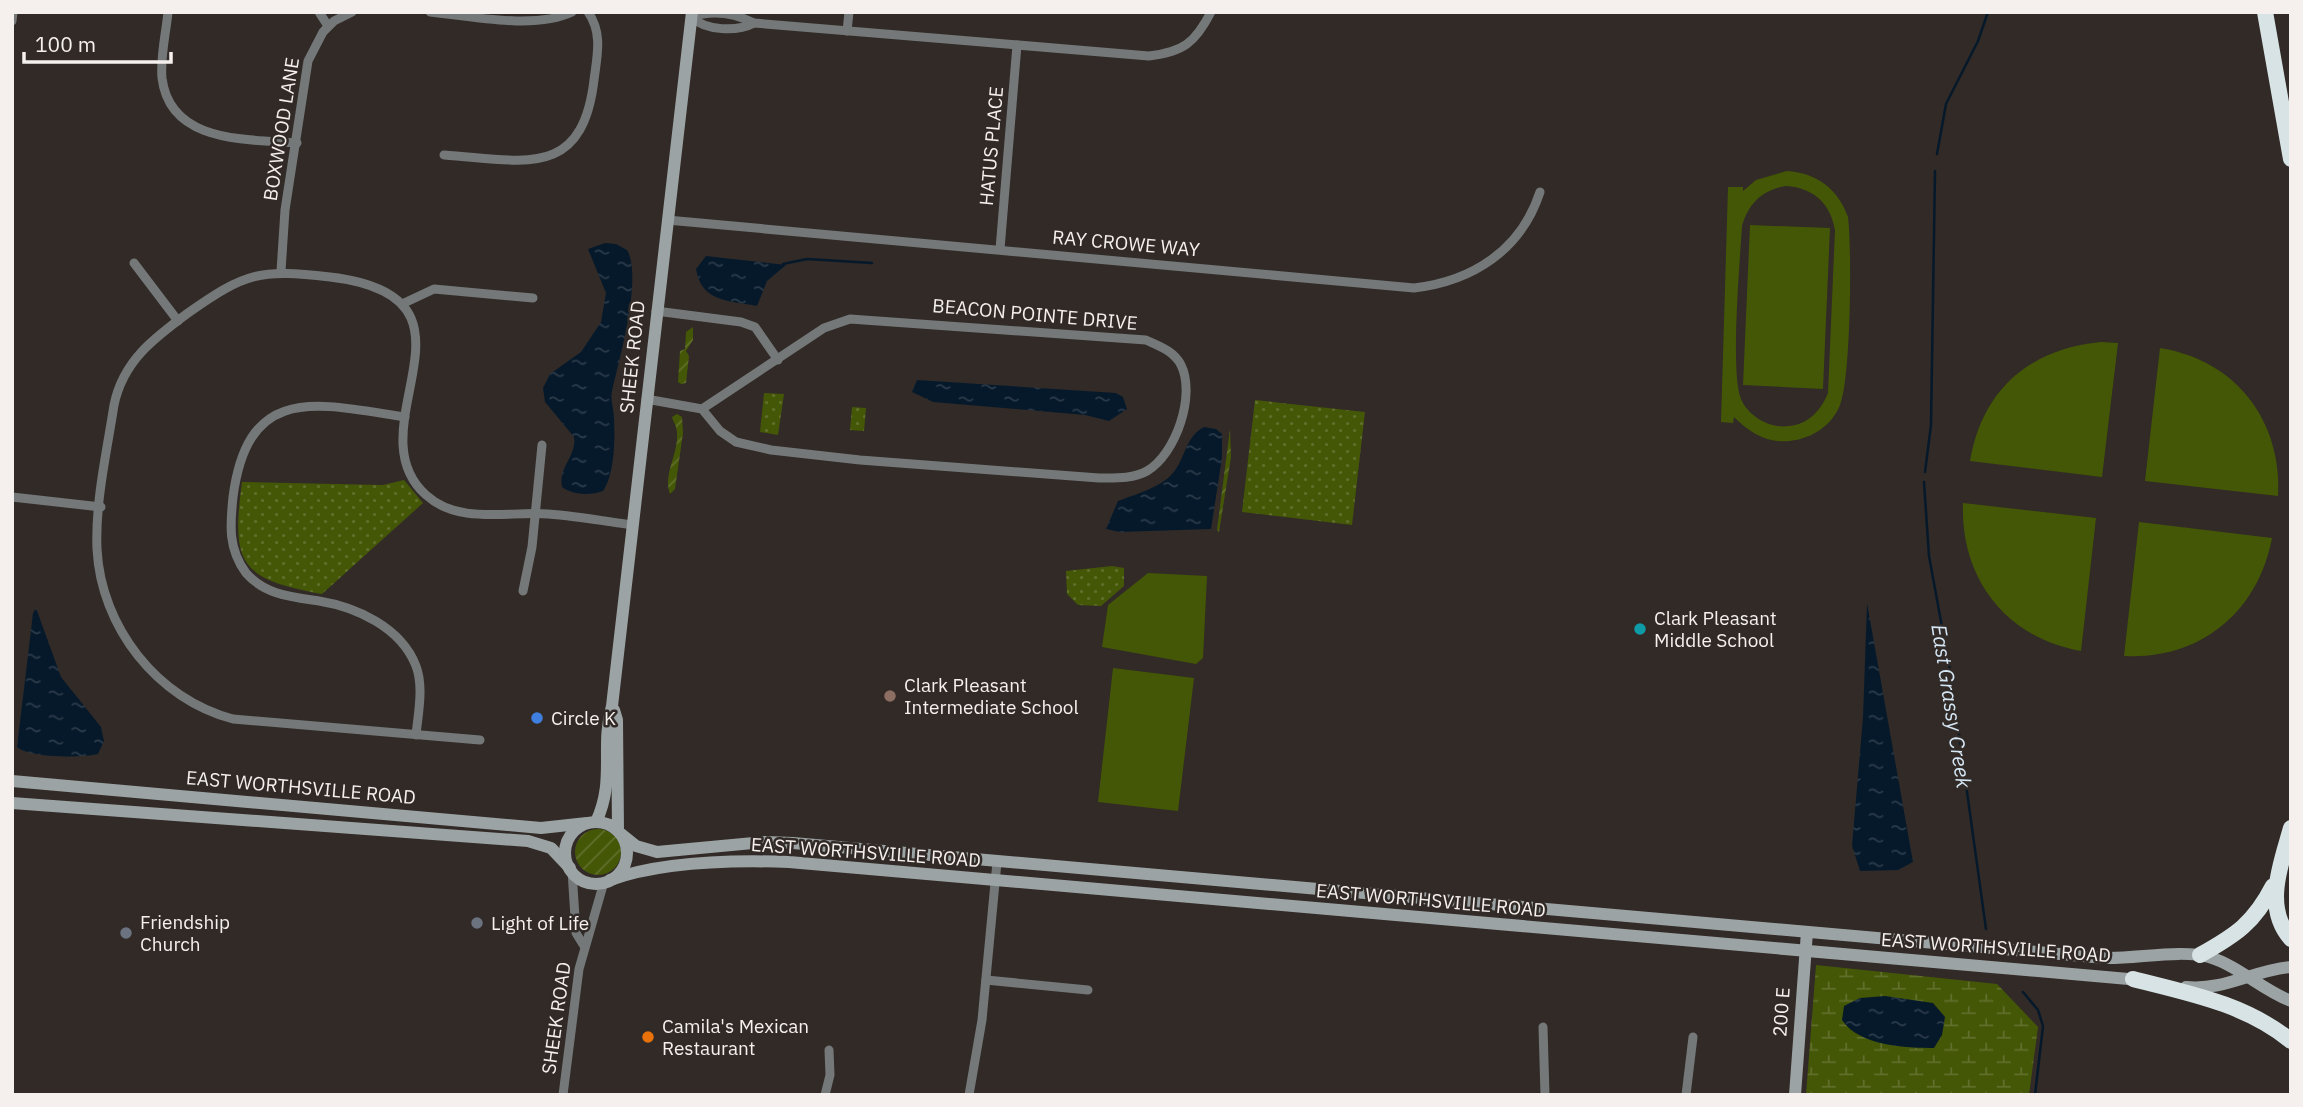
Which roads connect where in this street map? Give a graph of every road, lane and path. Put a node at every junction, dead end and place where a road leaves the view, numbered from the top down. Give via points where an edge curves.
1 (13, 12) edge
2 (168, 12) edge
3 (319, 12) edge
4 (352, 12) edge
5 (430, 12) edge
6 (572, 12) edge
7 (588, 12) edge
8 (849, 12) edge
9 (1211, 12) edge
10 (2265, 12) edge
11 (458, 13) edge
12 (692, 15) edge
13 (12, 21) edge
14 (328, 26) junction
15 (847, 31) junction
16 (1017, 45) junction
17 (297, 143) junction
18 (444, 155) dead end
19 (2291, 159) edge
20 (1540, 192) dead end
21 (667, 220) junction
22 (1000, 249) junction
23 (134, 263) dead end
24 (281, 271) junction
25 (533, 298) dead end
26 (402, 304) junction
27 (656, 312) junction
28 (178, 321) junction
29 (778, 360) junction
30 (646, 399) junction
31 (702, 410) junction
32 (405, 417) junction
33 (542, 445) dead end
34 (12, 498) edge
35 (101, 508) junction
36 (536, 513) junction
37 (632, 525) junction
38 (523, 591) dead end
39 (612, 706) junction
40 (416, 735) junction
41 (480, 740) dead end
42 (12, 781) edge
43 (12, 803) edge
44 (592, 823) junction
45 (2291, 828) edge
46 (619, 832) junction
47 (997, 862) junction
48 (571, 869) junction
49 (2277, 878) junction
50 (607, 881) junction
51 (996, 881) junction
52 (1807, 932) junction
53 (2291, 939) edge
54 (584, 946) junction
55 (1805, 952) junction
56 (2200, 955) junction
57 (2291, 967) edge
58 (2249, 977) junction
59 (2133, 979) junction
60 (986, 980) junction
61 (1088, 990) dead end
62 (2291, 1001) edge
63 (1543, 1027) dead end
64 (1693, 1037) dead end
65 (2291, 1041) edge
66 (830, 1050) dead end
67 (563, 1095) edge
68 (825, 1095) edge
69 (969, 1095) edge
70 (1545, 1095) edge
71 (1686, 1095) edge
72 (1795, 1095) edge

1 - 13 street
2 - 17 street via 162,77 179,113 197,128 219,137
3 - 14 street
4 - 14 street, BOXWOOD LANE
5 - 11 street
6 - 11 street via 543,21
7 - 18 street via 598,40 592,101 589,117 573,141 534,160
8 - 15 street
9 - 16 street via 1191,42 1174,53 1149,56
10 - 19 highway
12 - 15 street via 698,23 714,27 740,29 754,23
12 - 21 main road, SHEEK ROAD
14 - 17 street, BOXWOOD LANE via 308,61
15 - 16 street
16 - 22 street, HATUS PLACE
17 - 24 street, BOXWOOD LANE via 285,210
20 - 22 street, RAY CROWE WAY via 1523,228 1488,264 1463,276 1414,288
21 - 22 street, RAY CROWE WAY
21 - 27 main road, SHEEK ROAD
23 - 28 street
24 - 26 street via 373,284
24 - 28 street via 231,284
25 - 26 street via 434,289
26 - 32 street via 416,339
27 - 29 street via 755,327
27 - 30 main road, SHEEK ROAD
28 - 35 street via 142,349 119,384
29 - 31 street, BEACON POINTE DRIVE
29 - 31 street, BEACON POINTE DRIVE via 824,328 850,319 1146,340 1166,348 1181,365 1183,414 1176,438 1147,471 1099,478 771,450 736,442
30 - 31 street
30 - 37 main road, SHEEK ROAD
32 - 36 street via 403,455 416,485 432,500 467,514
32 - 40 street via 312,406 291,408 272,417 251,435 242,451 230,528 241,565 266,589 353,608 390,633 412,659 418,674
33 - 36 street
34 - 35 street
35 - 40 street via 97,551 109,605 132,648 175,691 233,719
36 - 37 street
36 - 38 street
37 - 39 main road, SHEEK ROAD
39 - 44 main road, SHEEK ROAD via 607,796
39 - 46 main road, SHEEK ROAD via 617,720
40 - 41 street
42 - 44 main road, EAST WORTHSVILLE ROAD via 541,828
43 - 48 main road, EAST WORTHSVILLE ROAD via 528,841 551,848
44 - 46 main road
44 - 48 main road via 579,827 568,842 566,860
45 - 49 highway
46 - 47 main road, EAST WORTHSVILLE ROAD via 636,846 657,852 765,842
46 - 50 main road via 626,860
47 - 51 street
47 - 52 main road, EAST WORTHSVILLE ROAD
48 - 50 main road via 583,880
48 - 54 street, SHEEK ROAD via 576,933
49 - 53 highway via 2275,904
49 - 56 highway via 2250,922
50 - 51 main road, EAST WORTHSVILLE ROAD via 638,872 759,861
50 - 54 street, SHEEK ROAD
51 - 55 main road, EAST WORTHSVILLE ROAD
51 - 60 street
52 - 55 main road, 200 E
52 - 56 main road, EAST WORTHSVILLE ROAD via 2105,958
54 - 67 street, SHEEK ROAD
55 - 59 main road, EAST WORTHSVILLE ROAD
55 - 72 main road, 200 E
56 - 58 main road, EAST WORTHSVILLE ROAD
57 - 58 main road, EAST WORTHSVILLE ROAD
58 - 59 main road, EAST WORTHSVILLE ROAD via 2201,989
58 - 62 main road, EAST WORTHSVILLE ROAD
59 - 65 highway via 2217,1000
60 - 61 street
60 - 69 street
63 - 70 street
64 - 71 street
66 - 68 street

